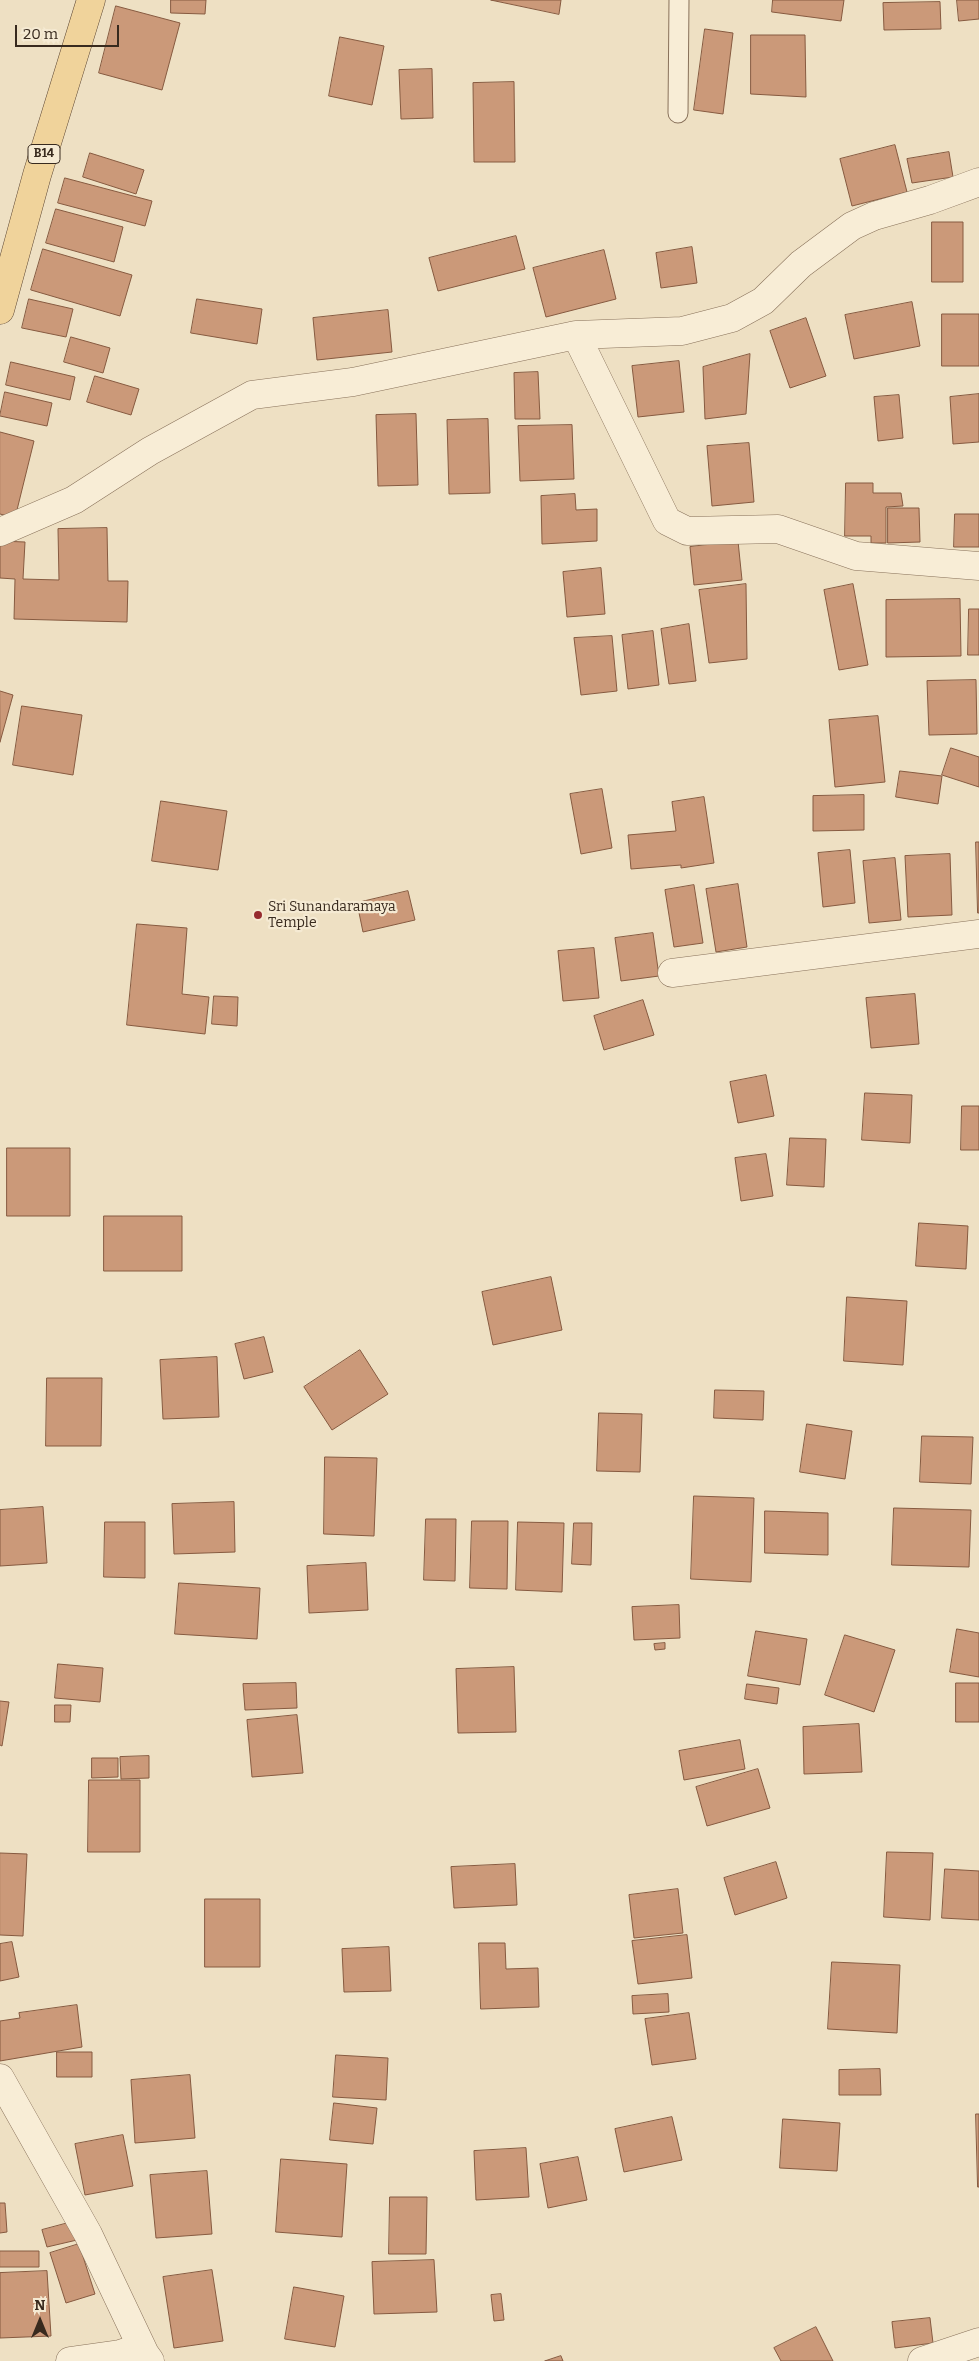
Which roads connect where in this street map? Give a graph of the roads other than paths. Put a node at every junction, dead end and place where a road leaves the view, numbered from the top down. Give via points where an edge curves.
1 (91, 0) edge
2 (679, 0) edge
3 (678, 112) dead end
4 (979, 182) edge
5 (0, 310) edge
6 (576, 335) junction
7 (0, 532) edge
8 (979, 566) edge
9 (979, 934) edge
10 (672, 973) dead end
11 (0, 2078) edge
12 (979, 2342) edge
13 (146, 2354) edge
14 (70, 2361) edge
15 (922, 2361) edge

1 - 5 main road, B14 via 37,175
2 - 3 lane
4 - 6 street via 852,226 801,264 763,301 732,318 682,330
6 - 7 street via 353,382 252,395 150,450 74,500
6 - 8 street via 666,521 687,531 778,529 856,556
9 - 10 street
11 - 13 street via 88,2234
12 - 15 street
13 - 14 street

